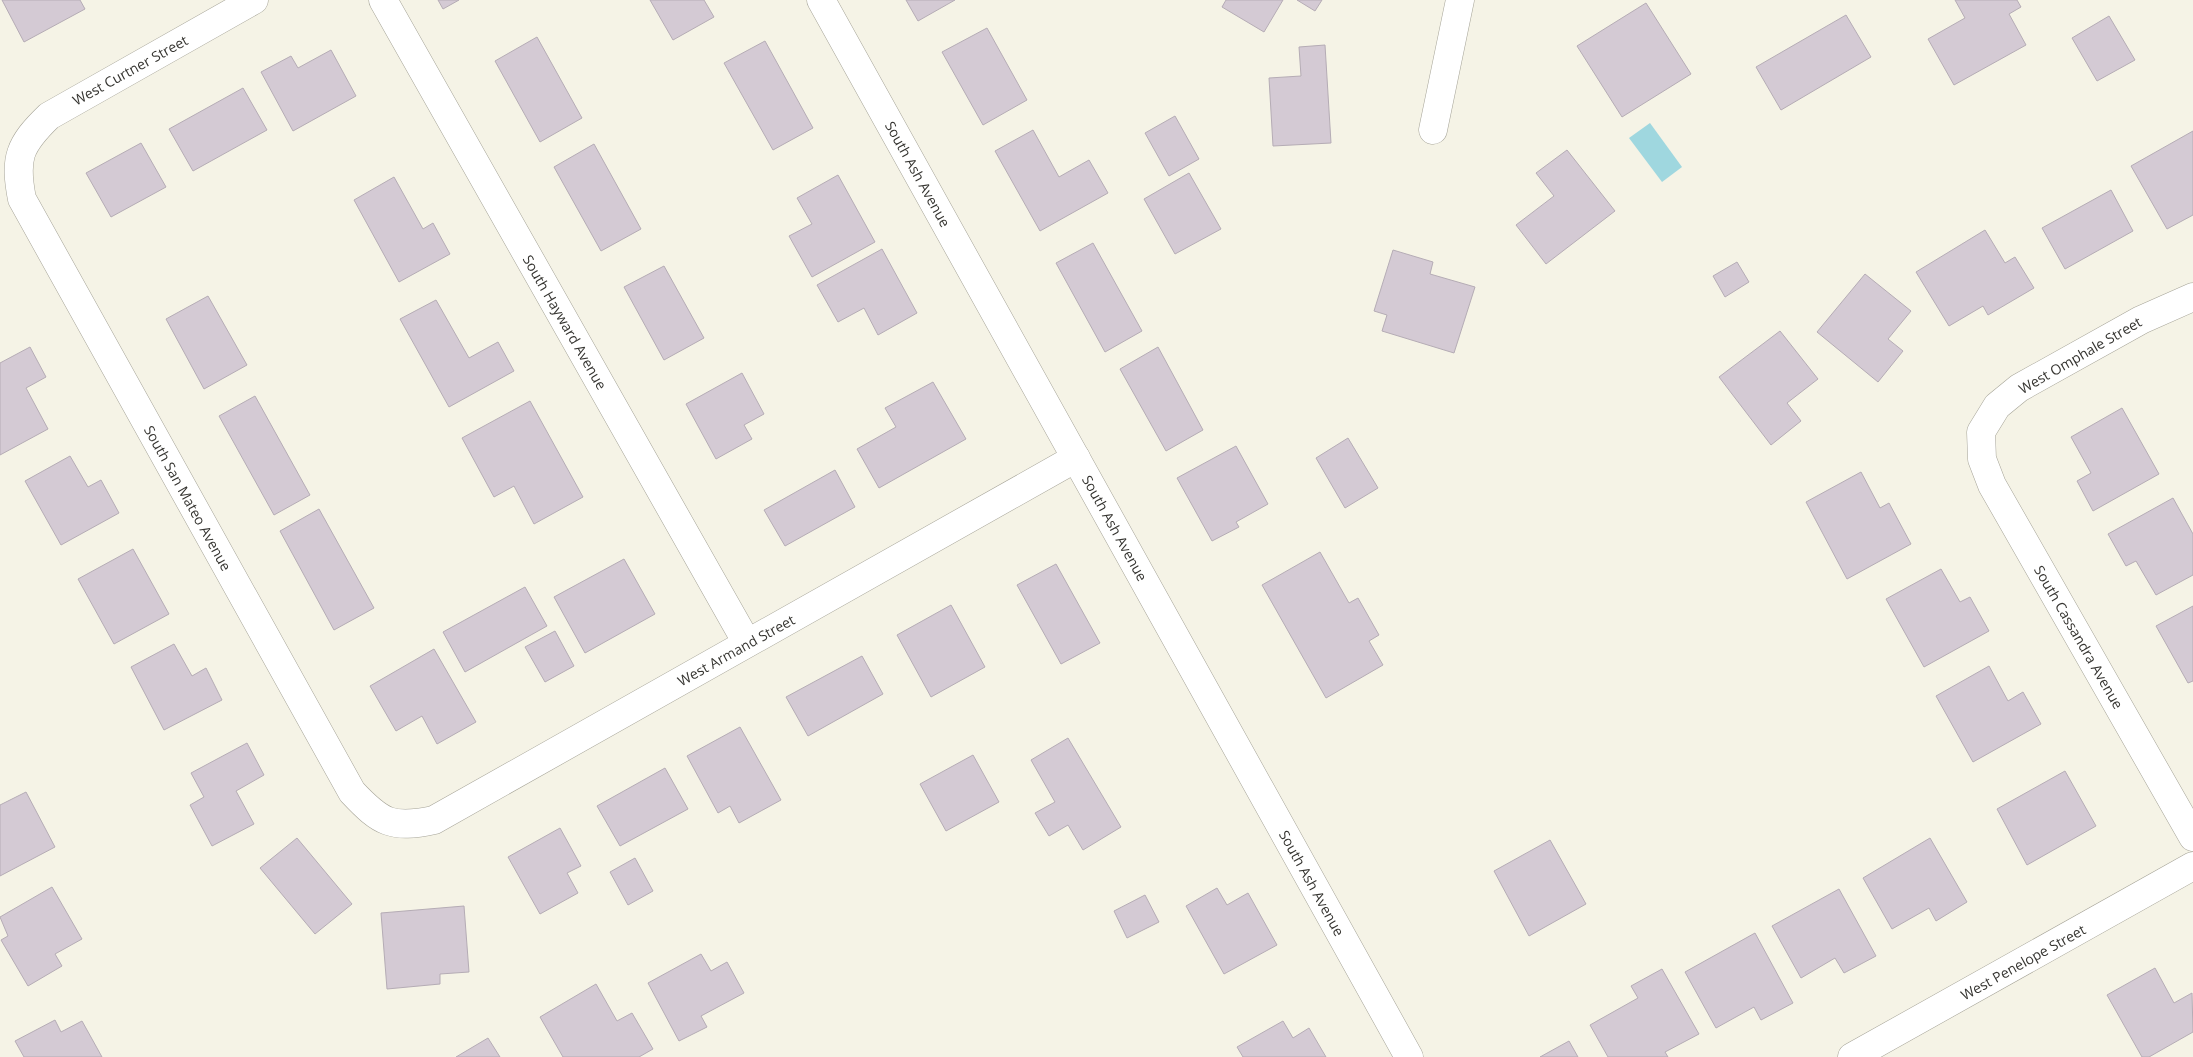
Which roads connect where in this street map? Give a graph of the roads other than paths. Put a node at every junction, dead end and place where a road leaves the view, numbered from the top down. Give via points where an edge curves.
1 (254, 0) edge
2 (382, 0) edge
3 (821, 0) edge
4 (1460, 0) edge
5 (1433, 130) dead end
6 (20, 154) joint
7 (2193, 297) edge
8 (1981, 432) joint
9 (1076, 458) junction
10 (747, 643) junction
11 (391, 824) joint
12 (2193, 838) edge
13 (2193, 866) edge
14 (1409, 1057) edge
15 (1852, 1057) edge

1 - 6 street, West Curtner Street via 49,116 31,134
2 - 10 street, South Hayward Avenue
3 - 9 street, South Ash Avenue
4 - 5 street
6 - 11 street, South San Mateo Avenue via 18,177 22,198 36,225 352,792 370,811
7 - 8 street, West Omphale Street via 2141,320 2019,388 1997,406
8 - 12 street, South Cassandra Avenue via 1982,459 1992,485
9 - 10 street, West Armand Street
9 - 14 street, South Ash Avenue
10 - 11 street, West Armand Street via 434,820 413,825
13 - 15 street, West Penelope Street

